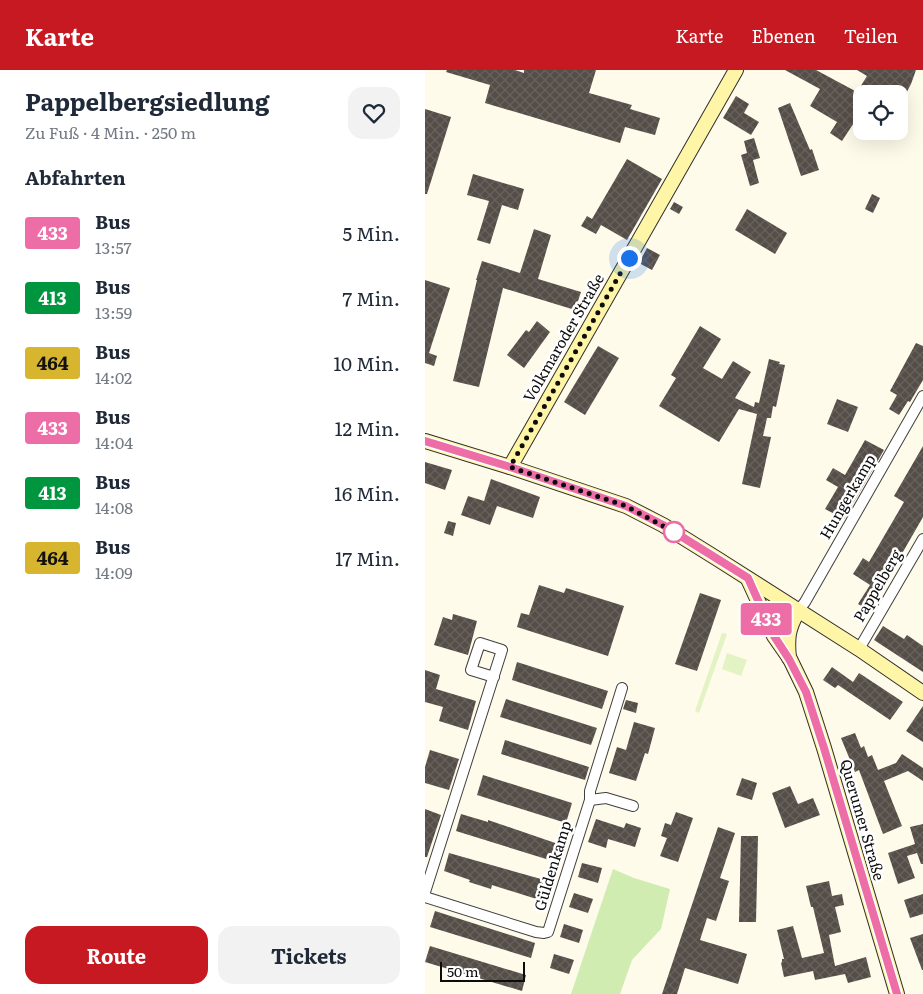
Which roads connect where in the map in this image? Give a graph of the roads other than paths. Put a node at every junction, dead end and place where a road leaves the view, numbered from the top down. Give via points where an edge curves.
1 (736, 70) edge
2 (923, 396) edge
3 (425, 441) edge
4 (510, 467) junction
5 (923, 539) edge
6 (748, 578) junction
7 (793, 608) junction
8 (774, 636) junction
9 (859, 649) junction
10 (789, 659) junction
11 (494, 677) dead end
12 (622, 688) dead end
13 (923, 693) edge
14 (590, 800) junction
15 (633, 806) dead end
16 (425, 892) edge
17 (425, 897) edge
18 (897, 994) edge

1 - 4 street, Volkmaroder Straße
2 - 7 street, Hungerkamp via 805,602
3 - 4 street
4 - 6 street via 626,506
5 - 9 street, Pappelberg
6 - 7 street
6 - 8 street, Querumer Straße
7 - 8 street via 775,613
7 - 9 street
7 - 10 street, Querumer Straße via 787,643
8 - 10 street, Querumer Straße
9 - 13 street
10 - 18 street, Querumer Straße via 806,692 817,726
11 - 16 street
12 - 14 street, Güldenkamp
14 - 15 street via 606,798
14 - 17 street, Güldenkamp via 548,932 537,932

